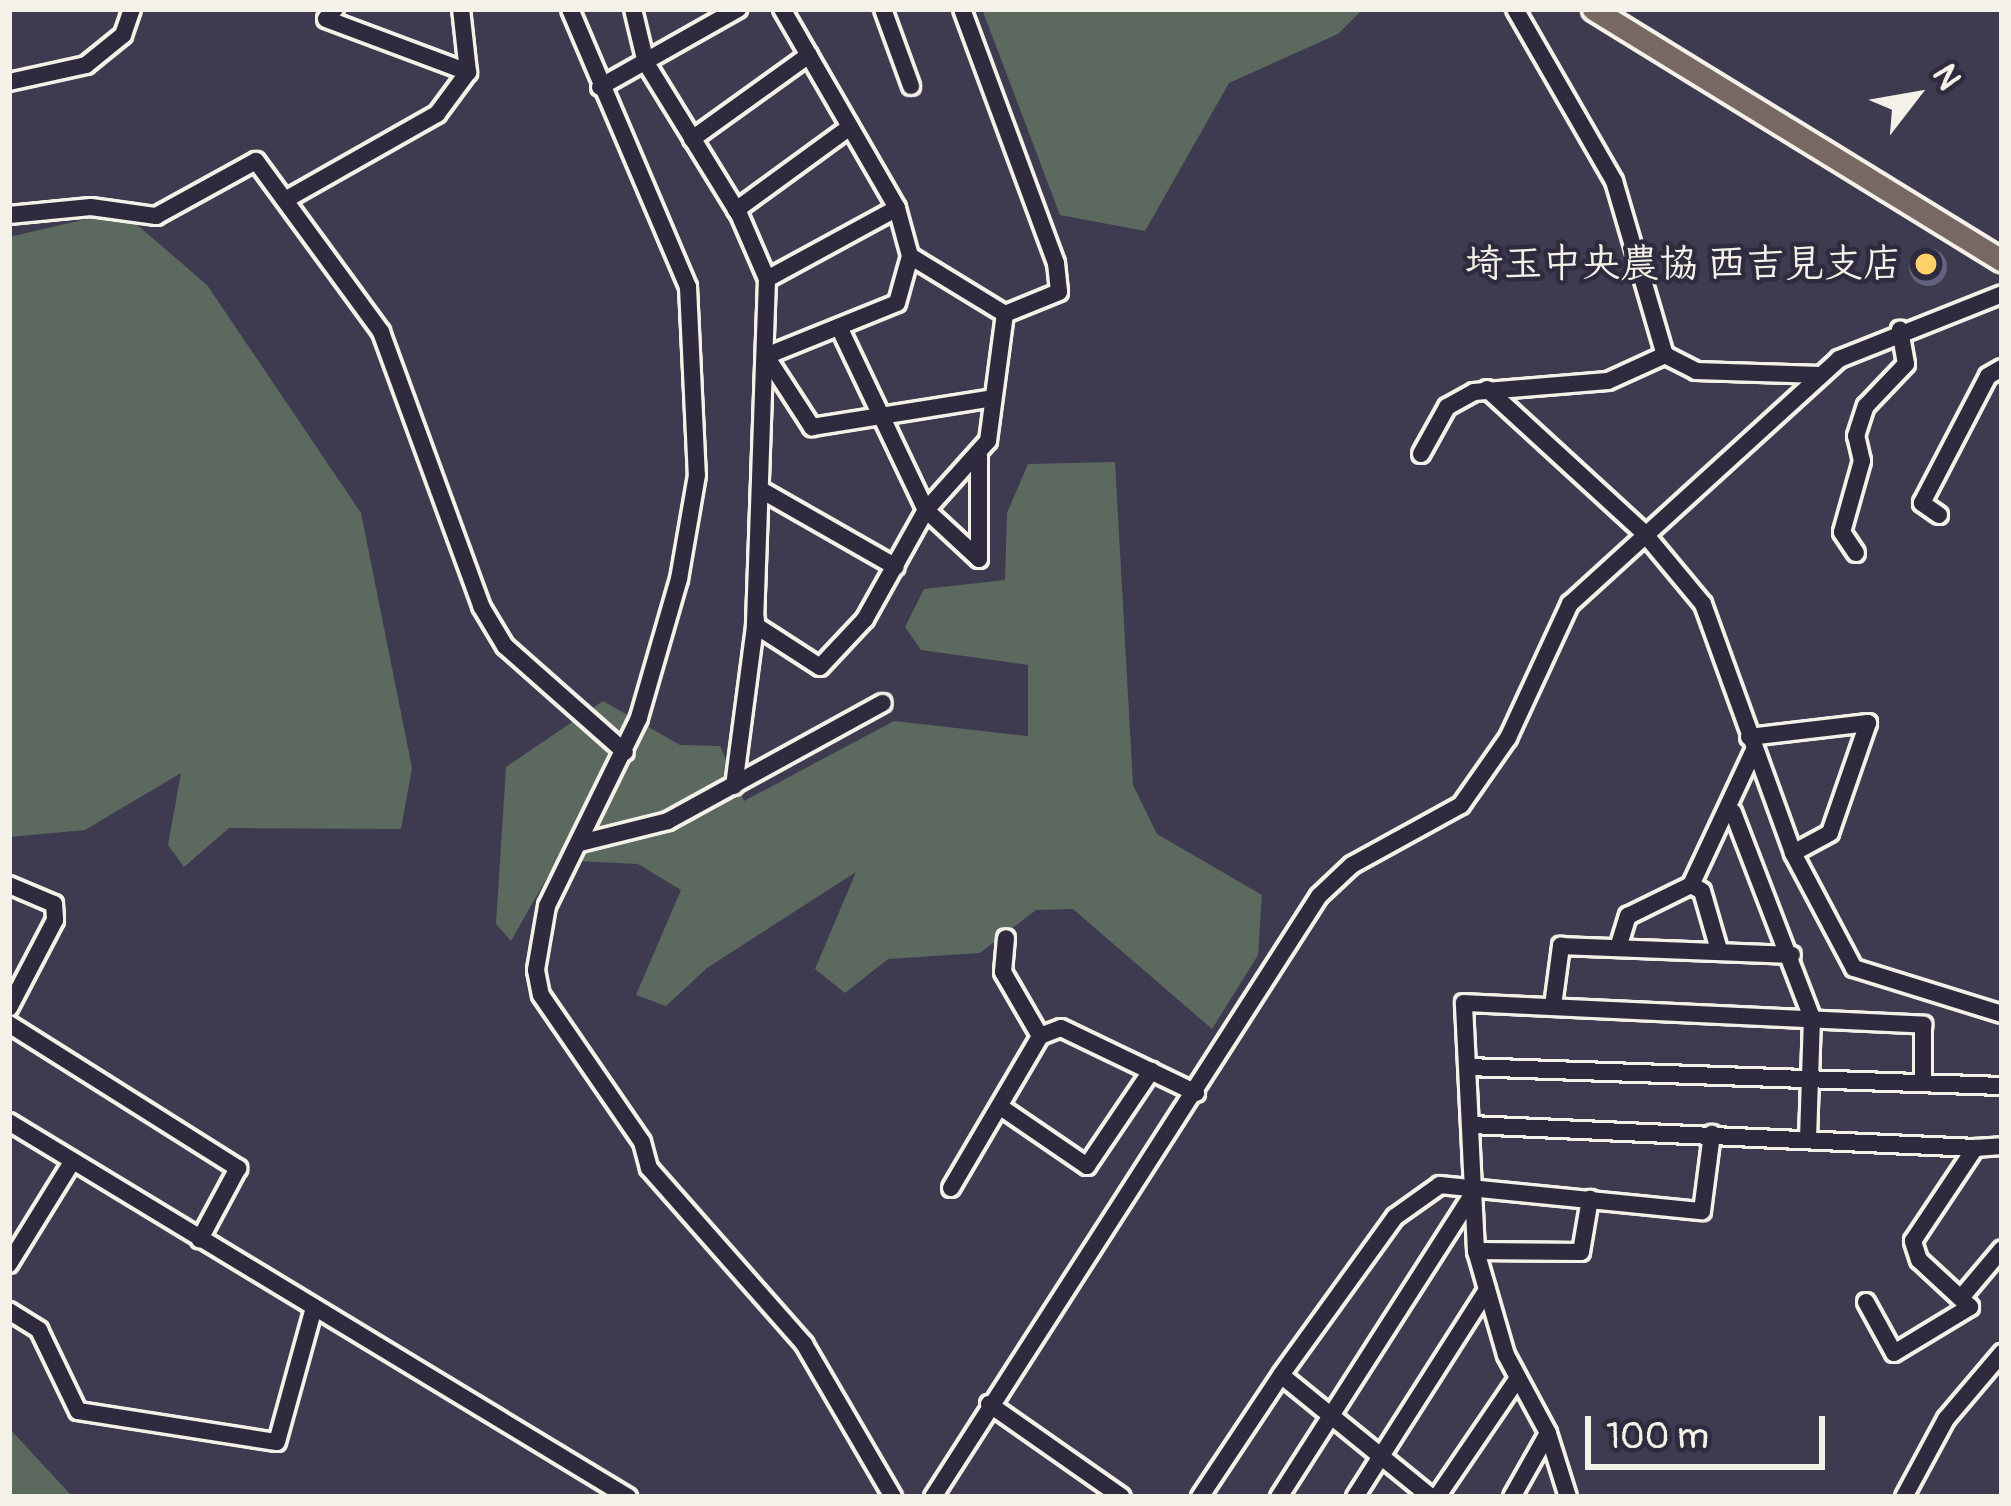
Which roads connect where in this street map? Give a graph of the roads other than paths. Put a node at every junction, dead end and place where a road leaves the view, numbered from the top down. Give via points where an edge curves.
1 (132, 9) edge
2 (461, 9) edge
3 (570, 9) edge
4 (633, 9) edge
5 (738, 9) edge
6 (782, 9) edge
7 (883, 9) edge
8 (962, 9) edge
9 (1514, 9) edge
10 (1593, 9) edge
11 (324, 12) edge
12 (809, 55) junction
13 (646, 63) junction
14 (468, 72) junction
15 (9, 82) edge
16 (911, 86) dead end
17 (600, 87) junction
18 (850, 127) junction
19 (692, 139) junction
20 (284, 200) junction
21 (897, 208) junction
22 (736, 210) junction
23 (9, 215) edge
24 (910, 256) junction
25 (2002, 261) edge
26 (767, 279) junction
27 (2002, 294) edge
28 (1005, 314) junction
29 (839, 326) junction
30 (1900, 330) junction
31 (1665, 355) junction
32 (766, 356) junction
33 (2002, 368) edge
34 (1821, 375) junction
35 (1487, 389) junction
36 (993, 398) junction
37 (874, 417) junction
38 (1420, 454) dead end
39 (979, 456) junction
40 (761, 490) junction
41 (926, 510) junction
42 (1939, 515) dead end
43 (1644, 532) junction
44 (1856, 554) dead end
45 (896, 567) junction
46 (756, 620) junction
47 (883, 703) dead end
48 (1751, 745) junction
49 (625, 752) junction
50 (734, 785) junction
51 (1732, 812) junction
52 (580, 843) junction
53 (1793, 853) junction
54 (9, 885) edge
55 (1691, 885) junction
56 (1006, 938) dead end
57 (1618, 948) junction
58 (1719, 950) junction
59 (1792, 955) junction
60 (1553, 1006) junction
61 (9, 1008) edge
62 (2002, 1015) edge
63 (1813, 1018) junction
64 (9, 1024) edge
65 (1040, 1036) junction
66 (1468, 1067) junction
67 (1151, 1071) junction
68 (1809, 1078) junction
69 (1923, 1078) junction
70 (2002, 1086) edge
71 (1196, 1093) junction
72 (1002, 1108) junction
73 (9, 1122) edge
74 (1472, 1125) junction
75 (1712, 1134) junction
76 (1808, 1137) junction
77 (2002, 1146) edge
78 (1976, 1148) junction
79 (72, 1162) junction
80 (951, 1189) dead end
81 (1473, 1192) junction
82 (1590, 1199) junction
83 (200, 1239) junction
84 (2002, 1249) edge
85 (1476, 1251) junction
86 (9, 1264) edge
87 (1487, 1290) junction
88 (1965, 1293) junction
89 (1866, 1302) dead end
90 (314, 1308) junction
91 (9, 1311) edge
92 (2002, 1354) edge
93 (1281, 1375) junction
94 (1518, 1378) junction
95 (989, 1405) junction
96 (1332, 1415) junction
97 (1549, 1432) junction
98 (1381, 1457) junction
99 (628, 1497) edge
100 (891, 1497) edge
101 (933, 1497) edge
102 (1122, 1497) edge
103 (1200, 1497) edge
104 (1279, 1497) edge
105 (1355, 1497) edge
106 (1434, 1497) edge
107 (1513, 1497) edge
108 (1568, 1497) edge
109 (1904, 1497) edge

1 - 15 street via 123,35 86,65
2 - 14 street
3 - 17 street
4 - 13 street
5 - 13 street
6 - 12 street
7 - 16 street
8 - 28 street via 1056,263 1059,292
9 - 31 street via 1614,181
10 - 25 main road
11 - 14 street
12 - 18 street
12 - 19 street
13 - 17 street
13 - 19 street
14 - 20 street via 437,114
17 - 49 street via 688,287 697,364 697,476 680,579
18 - 21 street
18 - 22 street
19 - 22 street
20 - 23 street via 256,161 156,216 91,208
20 - 49 street via 381,332 481,606 505,646
21 - 24 street
21 - 26 street
22 - 26 street
24 - 28 street
24 - 29 street via 897,303
26 - 32 street
27 - 30 street
28 - 36 street
29 - 32 street
29 - 37 street
30 - 34 street
30 - 44 street via 1906,364 1866,406 1856,436 1862,461 1842,532
31 - 34 street via 1696,371
31 - 35 street via 1608,381
32 - 37 street via 812,428
32 - 40 street
33 - 42 street via 1988,376 1928,488 1922,503
34 - 43 street
35 - 38 street via 1447,407
35 - 43 street
36 - 37 street
36 - 39 street
37 - 41 street
39 - 41 street
39 - 41 street via 979,559
40 - 45 street
40 - 46 street
41 - 45 street
43 - 48 street via 1703,604
43 - 71 street via 1570,604 1489,772 1461,805 1352,866 1319,896
45 - 46 street via 820,667
46 - 50 street
47 - 50 street
48 - 51 street
48 - 53 street
48 - 53 street via 1868,723 1830,832
49 - 52 street
50 - 52 street via 668,821
51 - 55 street
51 - 59 street
52 - 100 street via 536,944 542,995 642,1142 650,1168 804,1344
53 - 62 street via 1854,968
54 - 61 street via 54,904 55,920
55 - 57 street via 1628,916
55 - 58 street via 1702,891
56 - 65 street via 1003,972
57 - 58 street
57 - 60 street via 1561,946
58 - 59 street
59 - 63 street
60 - 63 street
60 - 66 street via 1464,1003
63 - 68 street
63 - 69 street via 1923,1025
64 - 83 street via 238,1168
65 - 67 street via 1061,1028
65 - 72 street
66 - 68 street
66 - 74 street
67 - 71 street
67 - 72 street via 1087,1166
68 - 69 street
68 - 76 street
69 - 70 street
71 - 95 street
72 - 80 street
73 - 79 street
74 - 75 street
74 - 81 street
75 - 76 street
75 - 82 street via 1702,1211
76 - 78 street
77 - 78 street
78 - 88 street via 1913,1241 1919,1260
79 - 83 street
79 - 86 street
81 - 82 street
81 - 85 street
81 - 93 street via 1423,1188
81 - 96 street
82 - 85 street via 1581,1252
83 - 90 street
84 - 88 street
85 - 87 street
87 - 94 street
87 - 98 street
88 - 89 street via 1970,1307 1894,1353
90 - 91 street via 278,1442 78,1412 39,1330
90 - 99 street
92 - 109 street via 1946,1419
93 - 96 street
93 - 103 street
94 - 97 street
94 - 106 street
95 - 101 street
95 - 102 street
96 - 98 street
96 - 104 street
97 - 107 street
97 - 108 street
98 - 105 street
98 - 106 street

